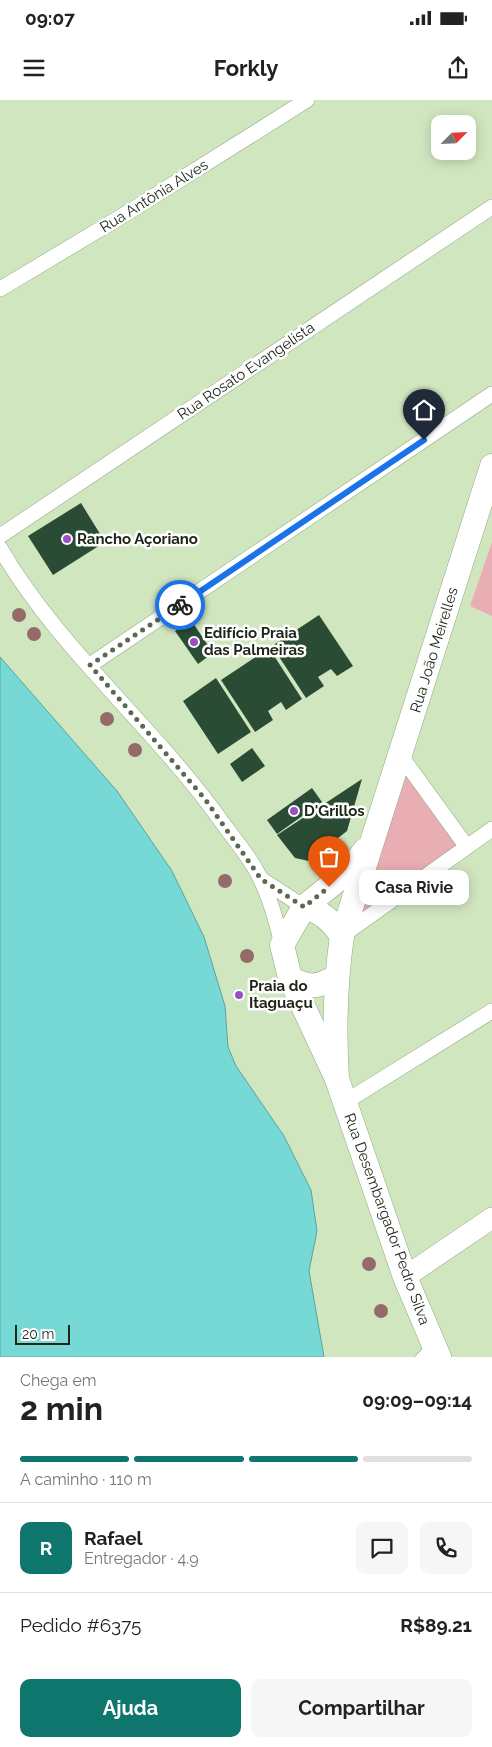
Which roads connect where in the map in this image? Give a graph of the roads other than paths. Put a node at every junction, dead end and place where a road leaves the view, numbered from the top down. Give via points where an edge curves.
1 (307, 100) edge
2 (492, 207) edge
3 (0, 289) edge
4 (492, 394) edge
5 (492, 466) edge
6 (0, 536) edge
7 (0, 548) edge
8 (90, 665) junction
9 (401, 756) junction
10 (492, 829) edge
11 (375, 834) junction
12 (467, 847) junction
13 (261, 879) junction
14 (304, 907) junction
15 (342, 936) junction
16 (282, 945) junction
17 (336, 977) junction
18 (290, 978) junction
19 (492, 1011) edge
20 (338, 1078) junction
21 (345, 1102) junction
22 (492, 1218) edge
23 (405, 1276) junction
24 (431, 1353) edge

1 - 3 street, Rua Antônia Alves via 127,214
2 - 6 street, Rua Rosato Evangelista
4 - 8 street
5 - 9 main road, Rua João Meirelles
7 - 8 street, Rua Desembargador Pedro Silva via 37,604
8 - 13 street, Rua Desembargador Pedro Silva via 205,799
9 - 11 main road, Rua João Meirelles
9 - 12 street
10 - 12 street
11 - 14 main road, Rua João Meirelles via 350,870
11 - 15 main road, Rua João Meirelles
12 - 15 street
13 - 14 street, Rua Desembargador Pedro Silva
13 - 16 street, Rua Desembargador Pedro Silva
14 - 15 main road via 317,910 330,919
14 - 16 main road
15 - 17 main road, Rua Desembargador Pedro Silva
16 - 18 main road, Rua Desembargador Pedro Silva
17 - 18 main road via 324,984 306,987
17 - 20 main road, Rua Desembargador Pedro Silva via 334,1023
18 - 20 main road, Rua Desembargador Pedro Silva
19 - 21 street
20 - 21 main road, Rua Desembargador Pedro Silva
21 - 23 main road, Rua Desembargador Pedro Silva
22 - 23 street
23 - 24 main road, Rua Desembargador Pedro Silva

